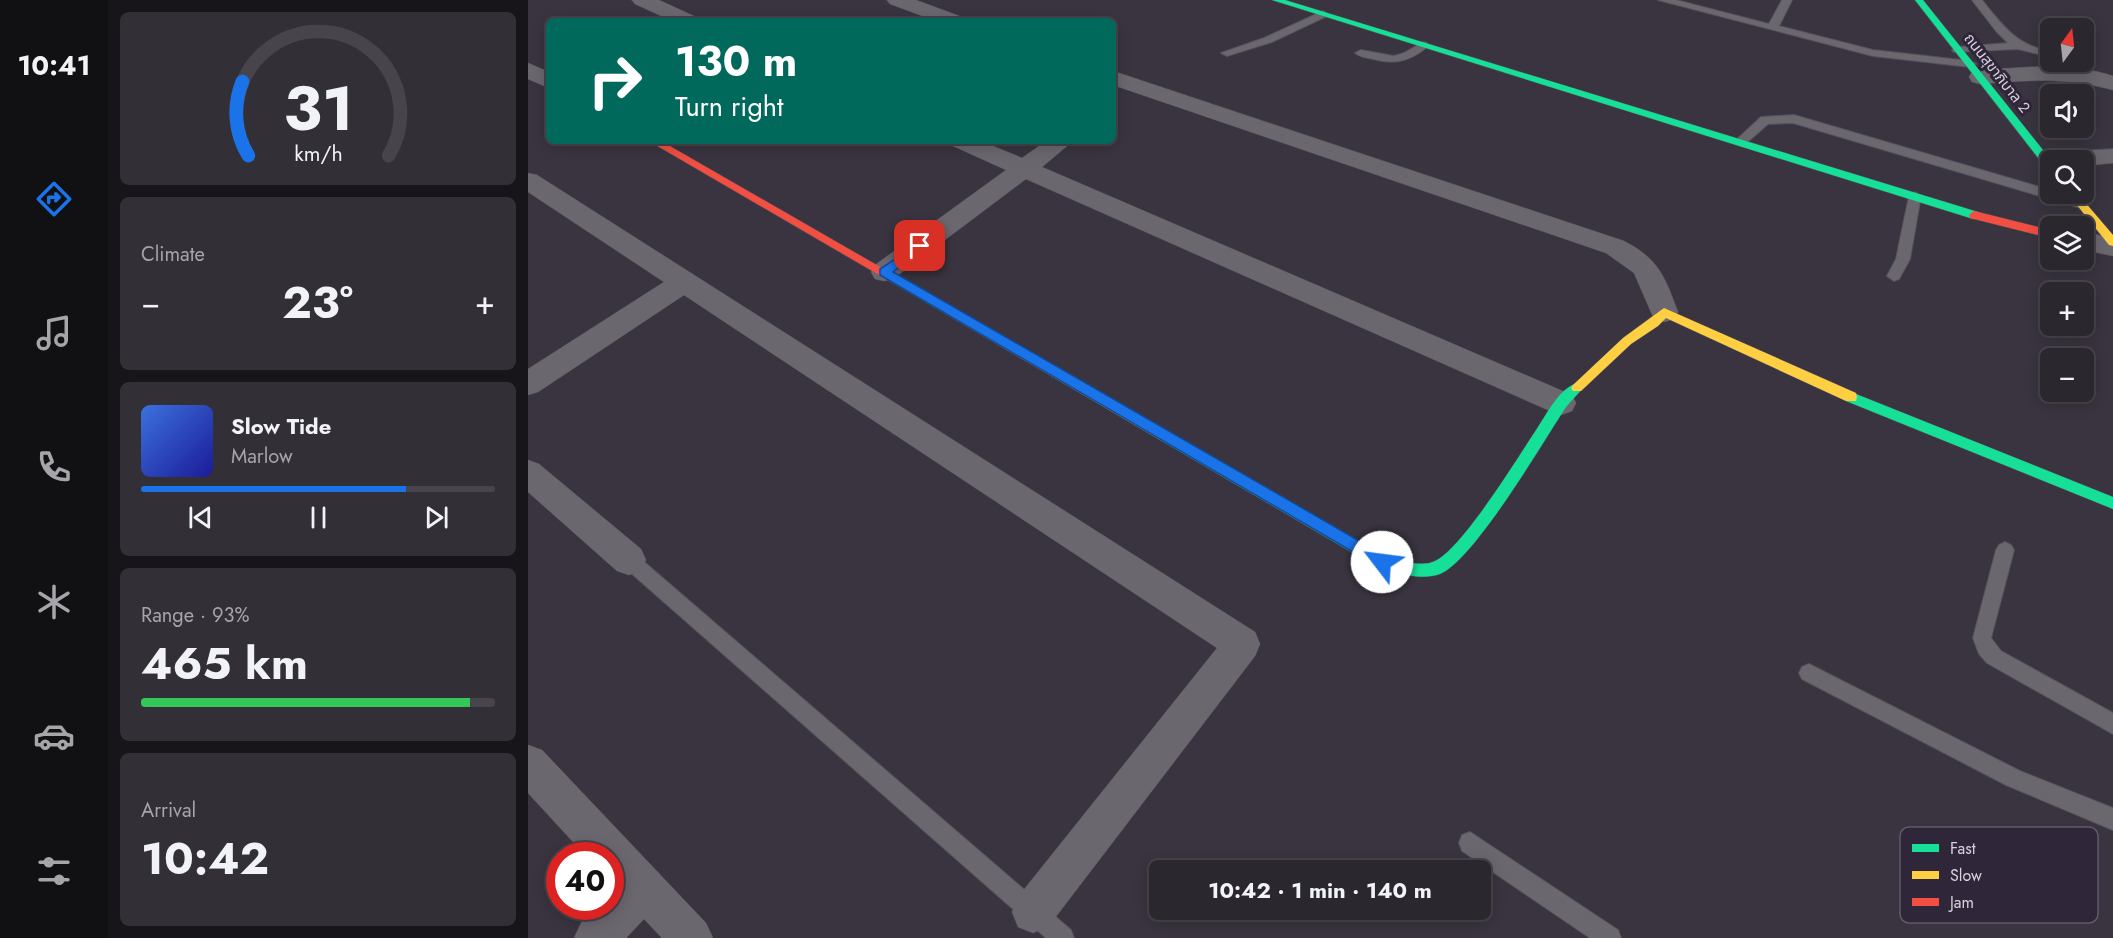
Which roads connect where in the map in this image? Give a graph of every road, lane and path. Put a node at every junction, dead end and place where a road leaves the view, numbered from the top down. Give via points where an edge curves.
1 (642, 0) edge
2 (897, 0) edge
3 (1276, 0) edge
4 (1663, 0) edge
5 (1788, 0) edge
6 (1919, 0) edge
7 (1977, 0) edge
8 (1323, 14) junction
9 (682, 18) edge
10 (947, 18) edge
11 (1772, 28) junction
12 (1423, 45) junction
13 (2016, 46) junction
14 (1958, 50) junction
15 (2040, 52) edge
16 (1227, 53) dead end
17 (1361, 53) dead end
18 (528, 70) edge
19 (1975, 71) junction
20 (546, 79) edge
21 (1123, 81) edge
22 (2113, 83) edge
23 (1116, 94) edge
24 (1740, 142) junction
25 (659, 144) edge
26 (968, 144) edge
27 (1057, 144) edge
28 (2041, 150) edge
29 (2113, 156) edge
30 (2094, 158) edge
31 (1025, 169) junction
32 (528, 181) edge
33 (2040, 189) edge
34 (1915, 196) junction
35 (2081, 204) edge
36 (2040, 232) edge
37 (2113, 242) edge
38 (2094, 243) edge
39 (2113, 247) edge
40 (885, 272) junction
41 (1894, 276) dead end
42 (684, 282) junction
43 (1664, 312) junction
44 (528, 384) edge
45 (1561, 403) junction
46 (528, 473) edge
47 (2113, 503) edge
48 (2005, 549) dead end
49 (629, 560) joint
50 (1809, 673) dead end
51 (2113, 724) edge
52 (528, 764) edge
53 (2113, 819) edge
54 (1470, 843) dead end
55 (644, 888) junction
56 (1033, 912) junction
57 (596, 938) edge
58 (691, 938) edge
59 (1063, 938) edge
60 (1610, 938) edge

1 - 9 street
2 - 10 street
3 - 8 street
4 - 11 lane
5 - 11 lane
6 - 14 street, ถนนสุขาภิบาล 2
7 - 13 lane
8 - 12 street
8 - 16 lane via 1268,40
11 - 19 lane via 1873,53
12 - 17 lane via 1400,60
12 - 24 street
13 - 14 lane
13 - 15 lane
14 - 19 street, ถนนสุขาภิบาล 2
18 - 20 street
19 - 22 street via 2076,75
19 - 28 street, ถนนสุขาภิบาล 2
21 - 23 street
21 - 43 street via 1616,247 1647,268
24 - 33 lane via 1765,120 1794,119
24 - 34 street
25 - 40 street
26 - 31 street
27 - 31 street
29 - 30 street
31 - 40 street
31 - 45 street
32 - 42 street
34 - 36 street
34 - 41 lane via 1904,259
35 - 37 street
38 - 39 street
40 - 45 street via 1382,562 1418,570 1439,568 1467,543
42 - 44 street
42 - 56 street via 1242,644
43 - 45 street
43 - 47 street via 1862,402
46 - 49 street
48 - 51 lane via 1982,638 1986,648 1994,657
49 - 56 lane
50 - 53 lane via 2013,778
52 - 55 street
54 - 60 lane
55 - 57 street
55 - 58 street
56 - 59 lane

